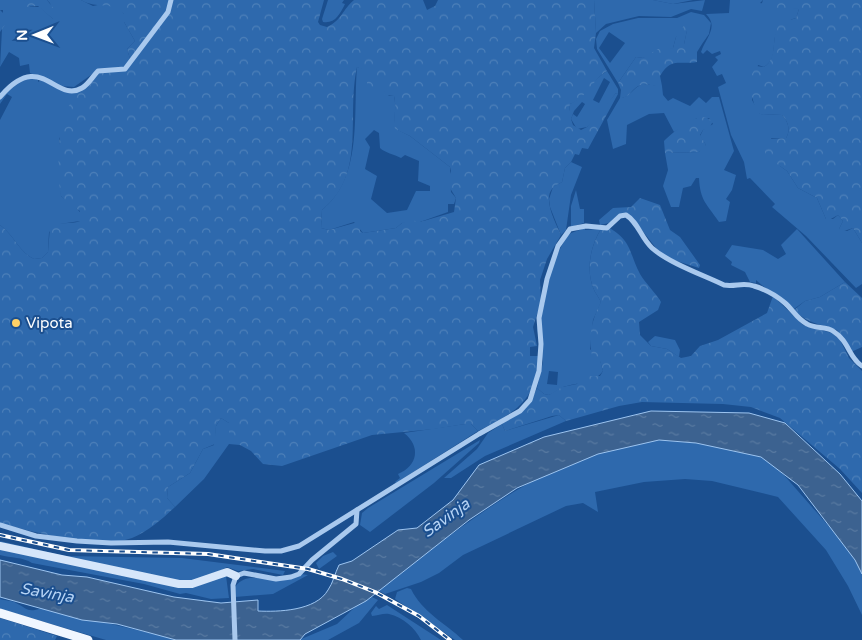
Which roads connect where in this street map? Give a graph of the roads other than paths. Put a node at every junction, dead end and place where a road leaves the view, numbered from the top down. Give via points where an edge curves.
1 (171, 0) edge
2 (0, 97) edge
3 (862, 366) edge
4 (357, 510) junction
5 (0, 525) edge
6 (0, 546) edge
7 (236, 576) junction
8 (0, 613) edge
9 (72, 637) edge
10 (88, 640) edge
11 (235, 640) edge

1 - 2 street via 168,12 125,69 98,72 82,88 72,90 30,75 21,78
3 - 4 street via 850,355 848,345 832,330 810,326 795,316 784,302 756,286 724,284 663,256 651,247 633,219 626,215 620,216 607,228 586,226 570,229 558,246 547,279 539,318 542,344 539,371 530,400 520,411
4 - 5 street via 300,546 281,551 168,542 82,542 36,536
4 - 7 street via 356,524 318,554 299,574 276,579 259,575
6 - 7 street via 179,584 192,584 227,572
7 - 11 street via 233,585
8 - 9 main road
9 - 10 main road

